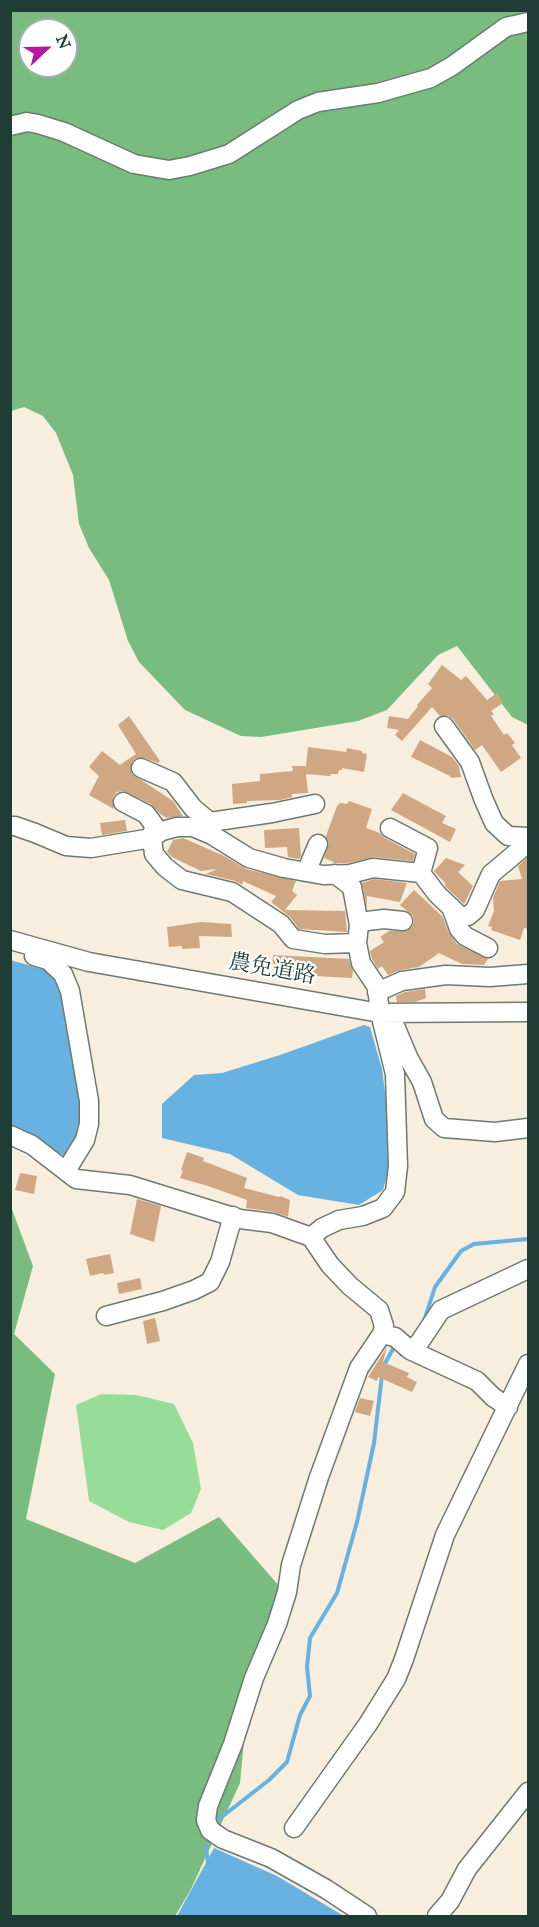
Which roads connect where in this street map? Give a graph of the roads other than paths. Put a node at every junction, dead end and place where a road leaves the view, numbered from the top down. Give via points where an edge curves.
1 (528, 22) edge
2 (10, 126) edge
3 (444, 726) dead end
4 (141, 768) dead end
5 (123, 802) dead end
6 (315, 804) dead end
7 (10, 826) edge
8 (390, 828) dead end
9 (211, 829) junction
10 (528, 837) edge
11 (152, 838) junction
12 (528, 843) edge
13 (318, 844) dead end
14 (306, 872) junction
15 (421, 873) junction
16 (336, 874) junction
17 (451, 908) junction
18 (403, 921) dead end
19 (359, 922) junction
20 (10, 940) edge
21 (357, 943) junction
22 (489, 948) dead end
23 (10, 949) edge
24 (528, 974) edge
25 (377, 992) junction
26 (528, 1012) edge
27 (386, 1014) junction
28 (528, 1128) edge
29 (10, 1135) edge
30 (66, 1171) junction
31 (232, 1216) junction
32 (311, 1238) junction
33 (528, 1269) edge
34 (106, 1316) dead end
35 (382, 1334) junction
36 (410, 1350) junction
37 (528, 1364) edge
38 (508, 1407) junction
39 (528, 1792) edge
40 (294, 1828) dead end
41 (367, 1917) edge
42 (437, 1917) edge

1 - 2 street via 506,27 431,78 378,93 318,102 229,154 189,166 169,170 134,164 38,124
3 - 10 street via 470,762 494,823 508,836
4 - 9 street via 172,782
5 - 11 street via 146,814 154,825
6 - 9 street
7 - 11 street via 66,846 91,848
8 - 15 street via 428,848
9 - 11 street via 177,827
9 - 14 street via 249,858
11 - 21 street via 154,854 182,880 232,892 281,924 293,939
12 - 17 street via 491,874 475,910 468,916 460,916
13 - 14 street
14 - 16 street
15 - 16 street via 373,868
15 - 17 street
16 - 19 street via 352,887
17 - 22 street via 465,936
18 - 19 street via 384,918
19 - 21 street
20 - 27 street, 農免道路 via 89,962
21 - 25 street via 361,963
23 - 30 street via 48,960 63,974 70,991 89,1101 89,1124 85,1140
24 - 25 street via 446,975 402,981
25 - 27 street
26 - 27 street, 農免道路
27 - 28 street via 422,1082 434,1119 444,1128 495,1132
27 - 32 street via 395,1074 395,1192 383,1208 339,1220
29 - 30 street via 32,1145
30 - 31 street via 76,1179 130,1185
31 - 32 street via 272,1223
31 - 34 street via 220,1262 210,1282 163,1301
32 - 35 street via 350,1286 379,1310
33 - 36 street via 441,1310
35 - 36 street via 395,1337
35 - 41 street via 359,1368 319,1477 277,1624 254,1678 206,1820 210,1830 223,1839 271,1858
36 - 38 street via 477,1381
37 - 38 street
38 - 40 street via 445,1535 396,1679
39 - 42 street via 467,1869

